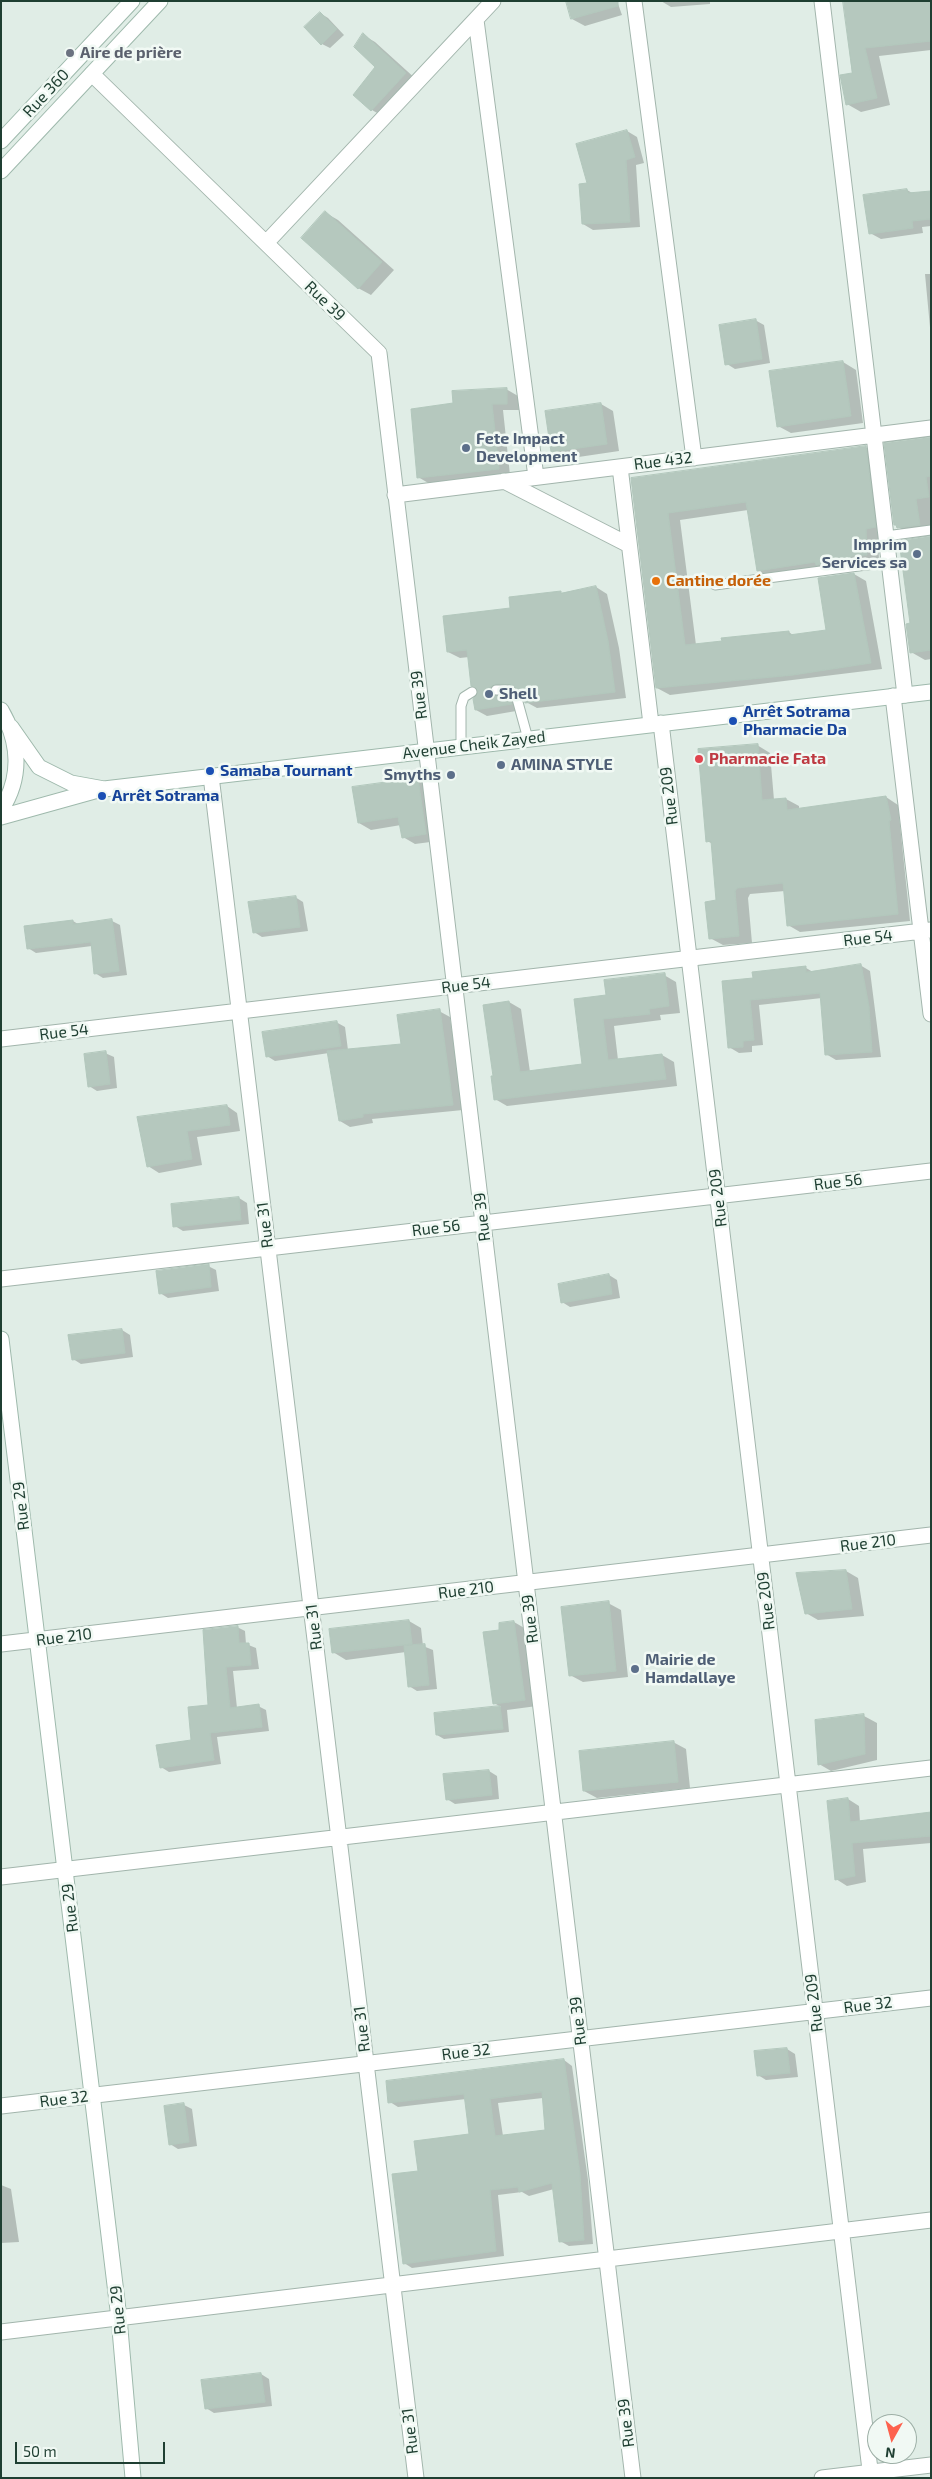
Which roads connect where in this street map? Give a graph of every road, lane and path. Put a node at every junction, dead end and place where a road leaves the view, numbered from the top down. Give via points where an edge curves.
1 (132, 1) edge
2 (160, 1) edge
3 (493, 1) edge
4 (634, 1) edge
5 (822, 1) edge
6 (476, 20) junction
7 (92, 74) junction
8 (1, 141) edge
9 (1, 171) edge
10 (266, 243) junction
11 (931, 428) edge
12 (874, 435) junction
13 (694, 458) junction
14 (620, 466) junction
15 (536, 477) junction
16 (504, 481) junction
17 (395, 494) junction
18 (931, 530) edge
19 (886, 536) junction
20 (629, 545) junction
21 (889, 562) junction
22 (716, 585) dead end
23 (496, 690) dead end
24 (472, 692) dead end
25 (931, 692) edge
26 (899, 695) junction
27 (1, 710) edge
28 (656, 724) junction
29 (11, 727) junction
30 (528, 739) junction
31 (461, 746) junction
32 (426, 751) junction
33 (211, 776) junction
34 (104, 788) junction
35 (1, 810) edge
36 (1, 818) edge
37 (926, 931) edge
38 (689, 959) junction
39 (454, 986) junction
40 (240, 1012) junction
41 (931, 1014) edge
42 (1, 1039) edge
43 (931, 1171) edge
44 (717, 1196) junction
45 (483, 1223) junction
46 (268, 1248) junction
47 (1, 1279) edge
48 (1, 1339) edge
49 (931, 1535) edge
50 (760, 1556) junction
51 (526, 1583) junction
52 (311, 1608) junction
53 (37, 1640) junction
54 (1, 1644) edge
55 (931, 1768) edge
56 (788, 1785) junction
57 (553, 1812) junction
58 (339, 1838) junction
59 (65, 1870) junction
60 (1, 1877) edge
61 (931, 1998) edge
62 (815, 2011) junction
63 (580, 2039) junction
64 (366, 2064) junction
65 (92, 2096) junction
66 (1, 2106) edge
67 (931, 2220) edge
68 (842, 2231) junction
69 (606, 2259) junction
70 (393, 2285) junction
71 (119, 2318) junction
72 (1, 2332) edge
73 (931, 2465) edge
74 (871, 2475) edge
75 (133, 2478) edge
76 (416, 2478) edge
77 (633, 2478) edge
78 (822, 2478) edge

1 - 8 street, Rue 360
2 - 7 street
3 - 6 street
4 - 13 street
5 - 12 street
6 - 10 street
6 - 15 street
7 - 9 street
7 - 10 street, Rue 39
10 - 17 street, Rue 39 via 379,353
11 - 12 street, Rue 432
12 - 13 street, Rue 432
12 - 19 street
13 - 14 street, Rue 432
14 - 15 street, Rue 432
14 - 20 street, Rue 209
15 - 16 street, Rue 432
16 - 17 street, Rue 432
16 - 20 street
17 - 32 street, Rue 39
18 - 19 lane
19 - 21 street
20 - 28 street, Rue 209
21 - 22 lane
21 - 26 street
23 - 30 lane via 509,690 516,695
24 - 31 lane via 464,697 461,706
25 - 26 street, Avenue Cheik Zayed
26 - 28 street, Avenue Cheik Zayed
26 - 37 street
27 - 29 street
28 - 30 street, Avenue Cheik Zayed
28 - 38 street, Rue 209
29 - 34 street, Avenue Cheik Zayed via 39,767 71,783
29 - 35 street via 17,751 16,775
30 - 31 street, Avenue Cheik Zayed
31 - 32 street, Avenue Cheik Zayed
32 - 33 street, Avenue Cheik Zayed
32 - 39 street, Rue 39
33 - 34 street, Avenue Cheik Zayed
33 - 40 street, Rue 31
34 - 36 street
37 - 38 street, Rue 54
37 - 41 street
38 - 39 street, Rue 54
38 - 44 street, Rue 209
39 - 40 street, Rue 54
39 - 45 street, Rue 39
40 - 42 street, Rue 54
40 - 46 street, Rue 31
43 - 44 street, Rue 56
44 - 45 street, Rue 56
44 - 50 street, Rue 209
45 - 46 street, Rue 56
45 - 51 street, Rue 39
46 - 47 street, Rue 56
46 - 52 street, Rue 31
48 - 53 street, Rue 29
49 - 50 street, Rue 210
50 - 51 street, Rue 210
50 - 56 street, Rue 209
51 - 52 street, Rue 210
51 - 57 street, Rue 39
52 - 53 street, Rue 210
52 - 58 street, Rue 31
53 - 54 street, Rue 210
53 - 59 street, Rue 29
55 - 56 street
56 - 57 street
56 - 62 street, Rue 209
57 - 58 street
57 - 63 street, Rue 39
58 - 59 street
58 - 64 street, Rue 31
59 - 60 street
59 - 65 street, Rue 29
61 - 62 street, Rue 32
62 - 63 street, Rue 32
62 - 68 street, Rue 209
63 - 64 street, Rue 32
63 - 69 street, Rue 39
64 - 65 street, Rue 32
64 - 70 street, Rue 31
65 - 66 street, Rue 32
65 - 71 street, Rue 29
67 - 68 street
68 - 69 street
68 - 74 street, Rue 209
69 - 70 street
69 - 77 street, Rue 39
70 - 71 street
70 - 76 street, Rue 31
71 - 72 street
71 - 75 street, Rue 29
73 - 74 street
74 - 78 street

